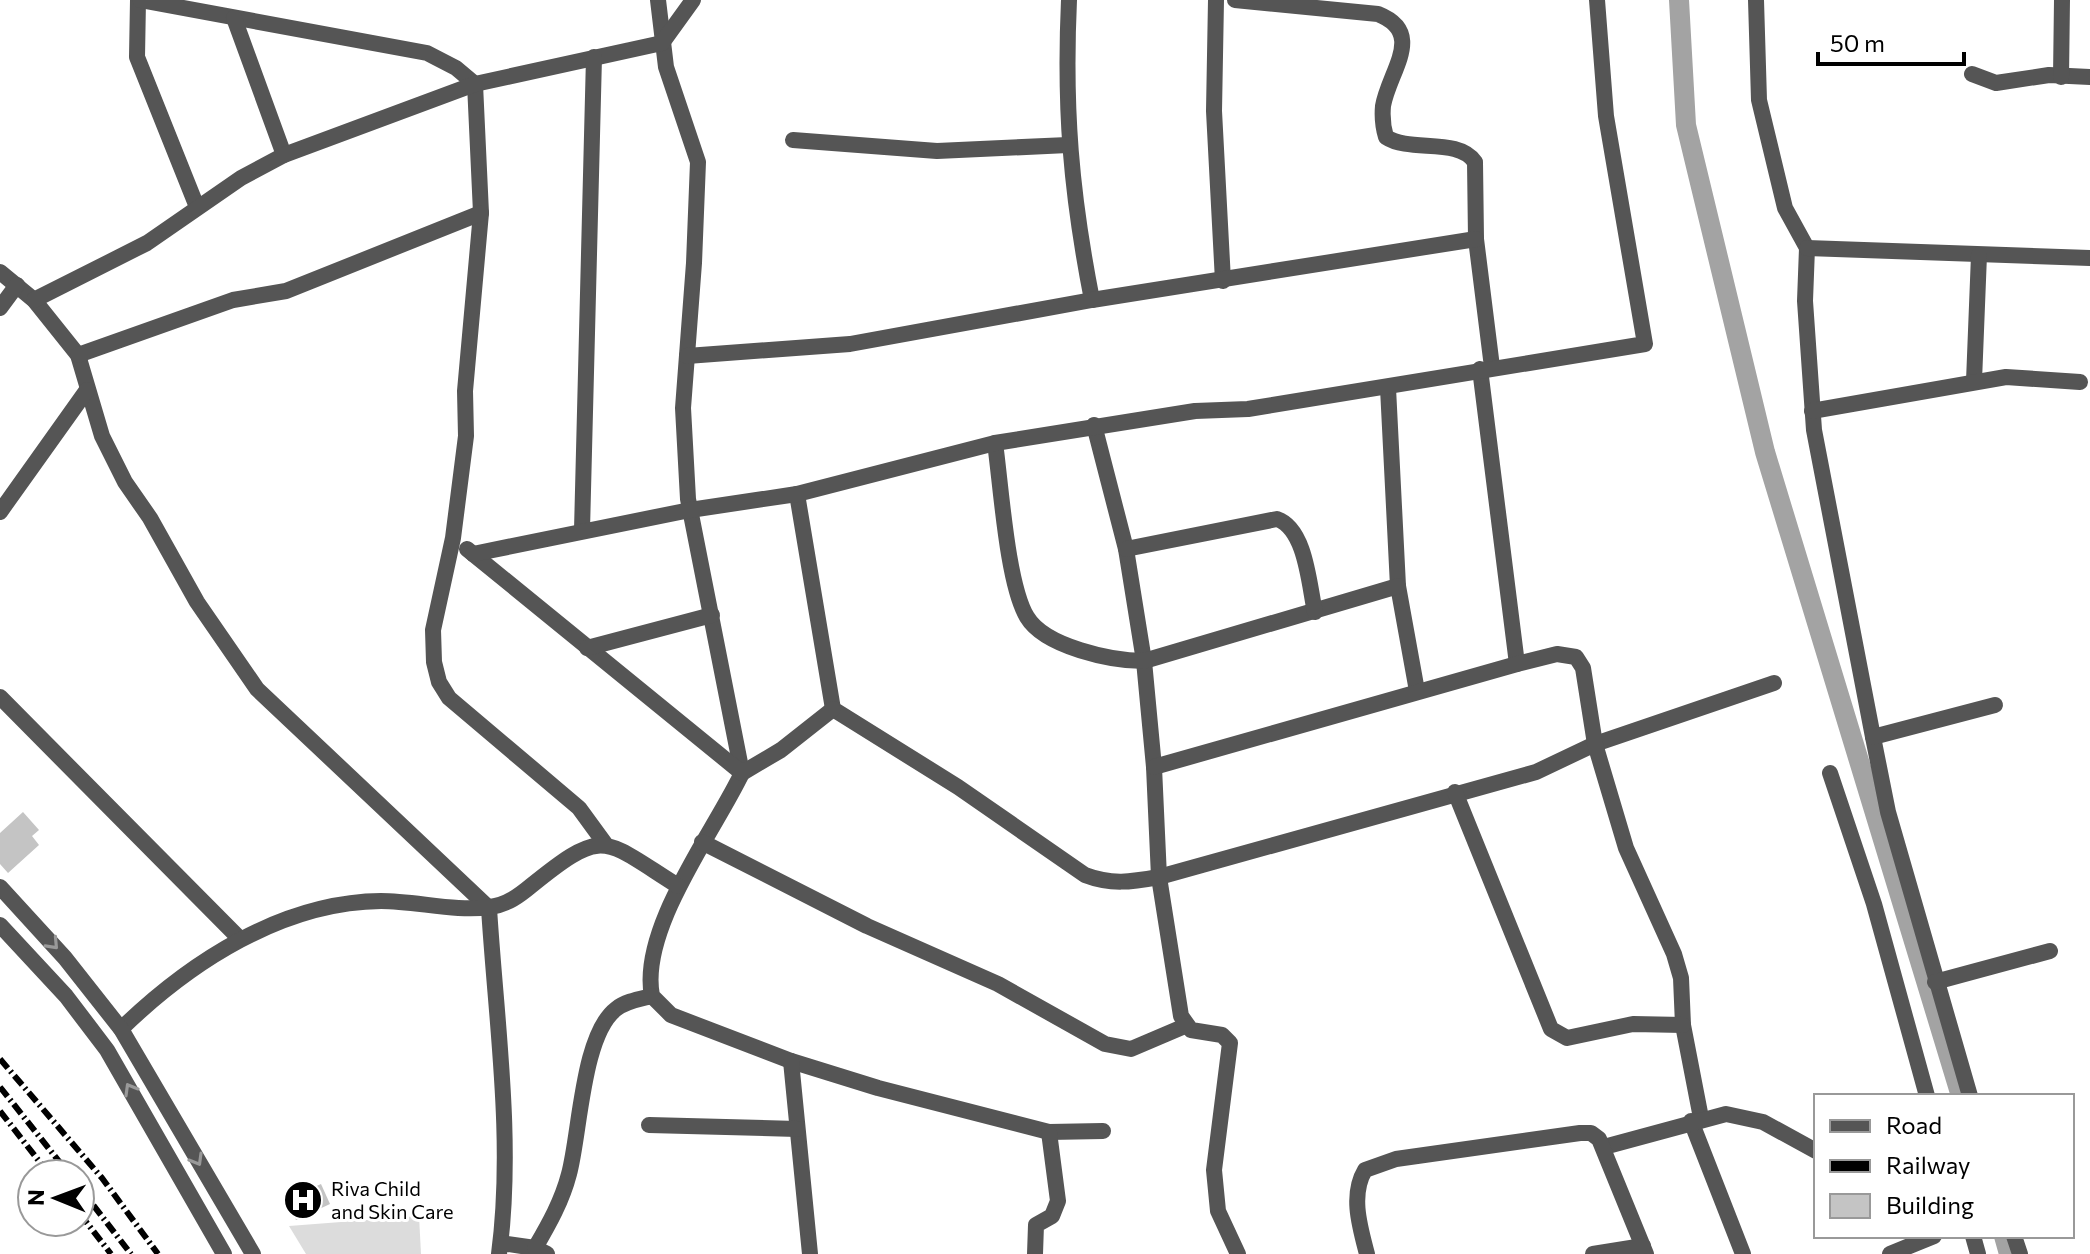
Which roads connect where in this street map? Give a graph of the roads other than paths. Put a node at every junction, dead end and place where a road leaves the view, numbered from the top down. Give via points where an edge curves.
1 (139, 0) edge
2 (658, 0) edge
3 (693, 0) edge
4 (1069, 0) edge
5 (1216, 0) edge
6 (1235, 0) edge
7 (1597, 0) edge
8 (1756, 0) edge
9 (2062, 0) edge
10 (234, 18) junction
11 (662, 43) junction
12 (594, 57) junction
13 (1972, 74) dead end
14 (2061, 77) junction
15 (2090, 77) edge
16 (475, 84) junction
17 (793, 140) dead end
18 (1068, 145) junction
19 (284, 155) junction
20 (197, 207) junction
21 (481, 213) junction
22 (1476, 239) junction
23 (1807, 248) junction
24 (1979, 255) junction
25 (2090, 258) edge
26 (0, 272) edge
27 (1223, 281) junction
28 (17, 285) junction
29 (34, 300) junction
30 (1092, 300) junction
31 (0, 308) edge
32 (78, 355) junction
33 (687, 356) junction
34 (1486, 368) junction
35 (1974, 381) junction
36 (2080, 382) dead end
37 (1388, 388) junction
38 (87, 390) junction
39 (1812, 411) junction
40 (1094, 425) junction
41 (995, 443) junction
42 (797, 494) junction
43 (690, 510) junction
44 (0, 512) edge
45 (582, 530) junction
46 (453, 538) junction
47 (1126, 549) junction
48 (473, 554) junction
49 (1398, 586) junction
50 (1315, 612) junction
51 (712, 615) junction
52 (587, 648) junction
53 (1144, 661) junction
54 (1517, 664) junction
55 (1774, 683) dead end
56 (1417, 691) junction
57 (0, 697) edge
58 (1995, 705) dead end
59 (833, 709) junction
60 (1873, 737) junction
61 (1595, 744) junction
62 (1154, 767) junction
63 (742, 773) junction
64 (1830, 773) dead end
65 (1455, 792) junction
66 (702, 842) junction
67 (606, 845) junction
68 (1159, 877) junction
69 (678, 886) junction
70 (0, 887) edge
71 (489, 908) junction
72 (0, 925) edge
73 (240, 939) junction
74 (2050, 951) dead end
75 (1935, 982) junction
76 (652, 996) junction
77 (1683, 1025) junction
78 (1185, 1026) junction
79 (121, 1029) junction
80 (791, 1061) junction
81 (1926, 1094) edge
82 (1969, 1094) edge
83 (1696, 1120) junction
84 (649, 1125) dead end
85 (797, 1129) junction
86 (1103, 1131) dead end
87 (1049, 1132) junction
88 (1604, 1147) junction
89 (1814, 1150) edge
90 (1929, 1238) edge
91 (500, 1248) edge
92 (1644, 1250) edge
93 (541, 1251) edge
94 (224, 1254) edge
95 (253, 1254) edge
96 (810, 1254) edge
97 (1035, 1254) edge
98 (1238, 1254) edge
99 (1367, 1254) edge
100 (1593, 1254) edge
101 (1743, 1254) edge
102 (1890, 1254) edge

1 - 10 street
1 - 20 street via 137,57
2 - 11 street
3 - 11 street
4 - 18 street
5 - 27 street via 1214,111
6 - 22 street via 1378,14 1394,21 1403,46 1383,104 1386,137 1396,144 1469,154 1477,176
7 - 34 street via 1606,116 1645,344
8 - 23 street via 1759,100 1785,208
9 - 14 street
10 - 16 street via 427,53
10 - 19 street
11 - 12 street
11 - 33 street via 698,162
12 - 16 street
12 - 45 street
13 - 14 street via 1996,83
14 - 15 street
16 - 19 street
16 - 21 street
17 - 18 street via 937,151
18 - 30 street
19 - 20 street
20 - 29 street via 147,243
21 - 32 street via 286,291 233,300
21 - 46 street via 465,391 466,436
22 - 27 street
22 - 34 street
23 - 24 street
23 - 39 street
24 - 25 street
24 - 35 street
26 - 28 street
27 - 30 street
28 - 29 street
28 - 31 street
29 - 32 street
30 - 33 street via 850,344
32 - 38 street
33 - 43 street via 683,408
34 - 37 street
34 - 54 street
35 - 36 street via 2006,377
35 - 39 street
37 - 40 street
37 - 49 street
38 - 44 street
38 - 71 street via 125,482 257,689
39 - 60 street
40 - 41 street
40 - 47 street
41 - 42 street
41 - 53 street via 1017,594 1028,620 1078,649 1117,661
42 - 43 street
42 - 59 street
43 - 45 street
43 - 51 street
45 - 48 street
46 - 48 street
46 - 67 street via 435,610 439,682 449,698 579,808
47 - 50 street via 1277,519 1287,522 1296,534
47 - 53 street
48 - 52 street
49 - 50 street
49 - 56 street
50 - 53 street
51 - 52 street
51 - 63 street
52 - 63 street
53 - 62 street
54 - 56 street
54 - 61 street via 1557,654 1576,657 1583,668
55 - 61 street
56 - 62 street
57 - 73 street
58 - 60 street
59 - 63 street
59 - 68 street via 1085,875 1125,884
60 - 75 street
61 - 65 street via 1536,772
61 - 77 street via 1626,848 1674,954
62 - 68 street
63 - 66 street
64 - 81 street via 1874,904
65 - 68 street
65 - 77 street via 1551,1029 1567,1038 1633,1024
66 - 69 street
66 - 78 street via 867,926 998,984 1105,1044 1131,1049
67 - 69 street
67 - 71 street via 589,845 564,858 516,897
68 - 78 street
69 - 76 street via 649,969
70 -> 79 street
71 - 73 street via 380,901 327,906
71 - 91 street via 501,1102
94 -> 72 street via 107,1050
73 - 79 street via 150,1001
74 - 75 street
75 - 82 street
76 - 80 street via 671,1015
76 - 93 street via 615,1009 601,1031 587,1071 569,1174
77 - 83 street
78 - 98 street via 1222,1035 1230,1043 1214,1170 1218,1211
79 -> 95 street
80 - 85 street
80 - 87 street
83 - 88 street
83 - 89 street via 1744,1115
83 - 101 street
84 - 85 street
85 - 96 street
86 - 87 street
87 - 97 street via 1058,1201 1052,1216 1036,1225
88 - 92 street
88 - 99 street via 1591,1133 1580,1133 1396,1159 1365,1170 1357,1199
90 - 102 street
91 - 93 street
92 - 100 street

